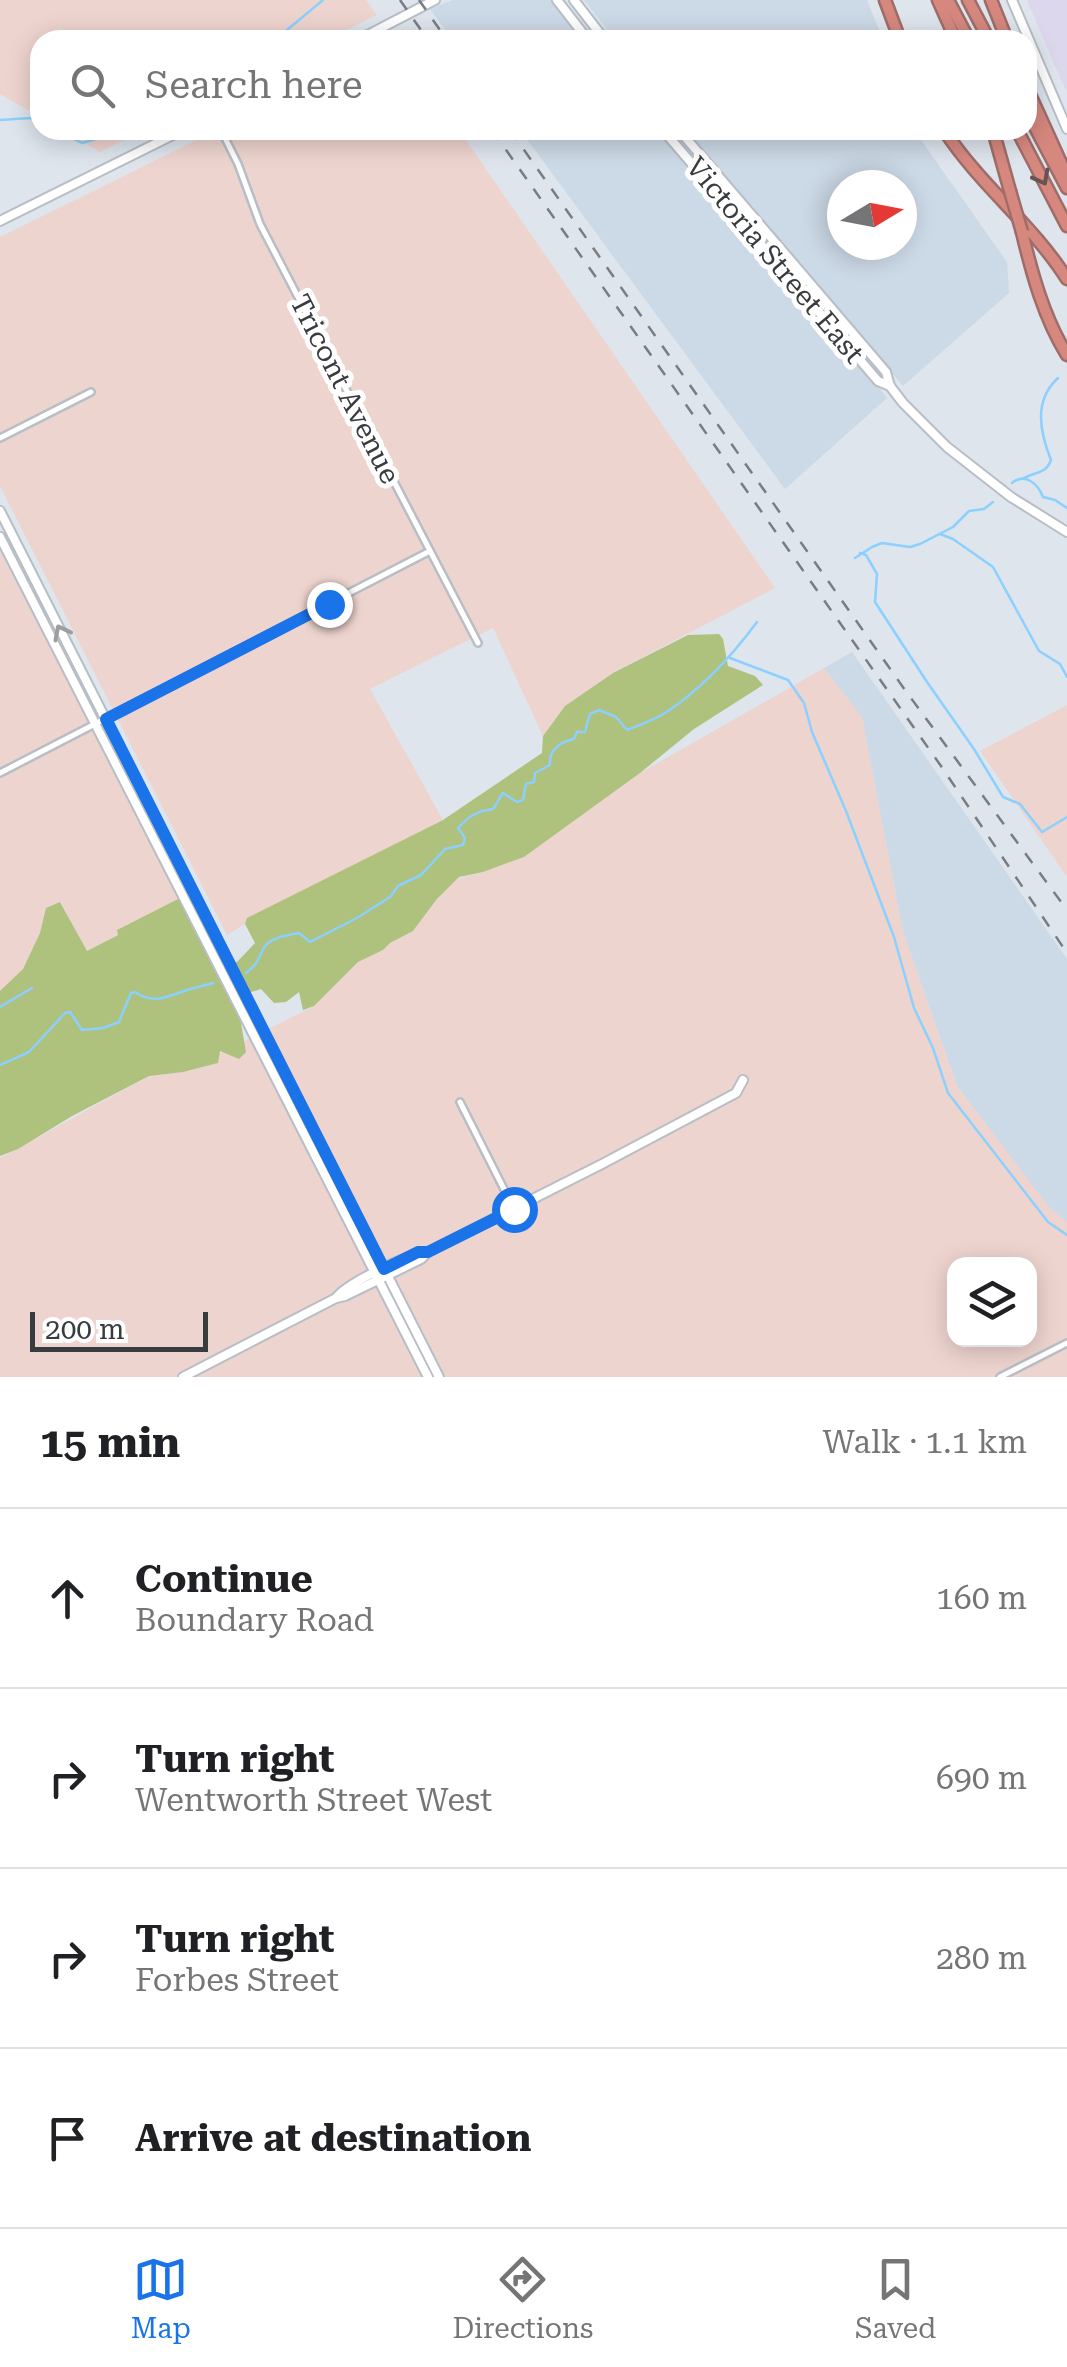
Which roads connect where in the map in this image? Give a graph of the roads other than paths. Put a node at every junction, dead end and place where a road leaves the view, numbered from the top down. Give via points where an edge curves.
1 (435, 0) edge
2 (557, 0) edge
3 (574, 0) edge
4 (888, 0) edge
5 (938, 0) edge
6 (948, 0) edge
7 (968, 0) edge
8 (991, 0) edge
9 (1012, 0) edge
10 (377, 30) edge
11 (580, 30) edge
12 (597, 30) edge
13 (898, 30) edge
14 (952, 30) edge
15 (964, 30) edge
16 (984, 30) edge
17 (1003, 30) edge
18 (1025, 30) edge
19 (1037, 59) edge
20 (1037, 110) edge
21 (1067, 129) edge
22 (1037, 131) edge
23 (163, 140) edge
24 (226, 140) edge
25 (673, 140) edge
26 (688, 140) edge
27 (952, 140) edge
28 (996, 140) edge
29 (1021, 140) edge
30 (1067, 176) edge
31 (1067, 188) edge
32 (0, 221) edge
33 (1067, 226) edge
34 (1067, 279) edge
35 (1067, 355) edge
36 (890, 386) junction
37 (91, 392) dead end
38 (0, 438) edge
39 (0, 511) edge
40 (1067, 532) edge
41 (0, 537) edge
42 (430, 551) junction
43 (478, 643) dead end
44 (106, 719) junction
45 (95, 724) junction
46 (0, 773) edge
47 (743, 1080) dead end
48 (460, 1102) dead end
49 (514, 1209) junction
50 (381, 1274) junction
51 (1067, 1343) edge
52 (182, 1377) edge
53 (428, 1377) edge
54 (439, 1377) edge
55 (1000, 1377) edge

1 - 10 main road
2 - 11 main road
3 - 12 main road
4 - 13 highway
5 - 14 highway
6 - 15 highway
7 - 16 highway
8 - 17 highway
9 - 18 main road
19 - 21 main road
20 - 30 highway
22 - 31 highway
23 - 32 main road
24 - 42 street, Tricont Avenue via 260,224
25 - 36 main road, Victoria Street East via 878,381
26 - 36 main road, Victoria Street East via 886,372
27 - 34 highway
28 - 35 highway, bridge via 1039,294
29 -> 33 highway
36 - 40 main road, Victoria Street East via 947,447
37 - 38 street
44 -> 39 main road
41 - 45 main road
42 - 43 street, Tricont Avenue
42 - 44 street
44 - 45 street
44 - 50 main road
45 - 46 street
45 - 50 main road
47 - 49 main road via 736,1093
48 - 49 street
49 - 50 main road
50 - 52 main road
50 - 53 main road
50 - 54 main road
51 - 55 street

